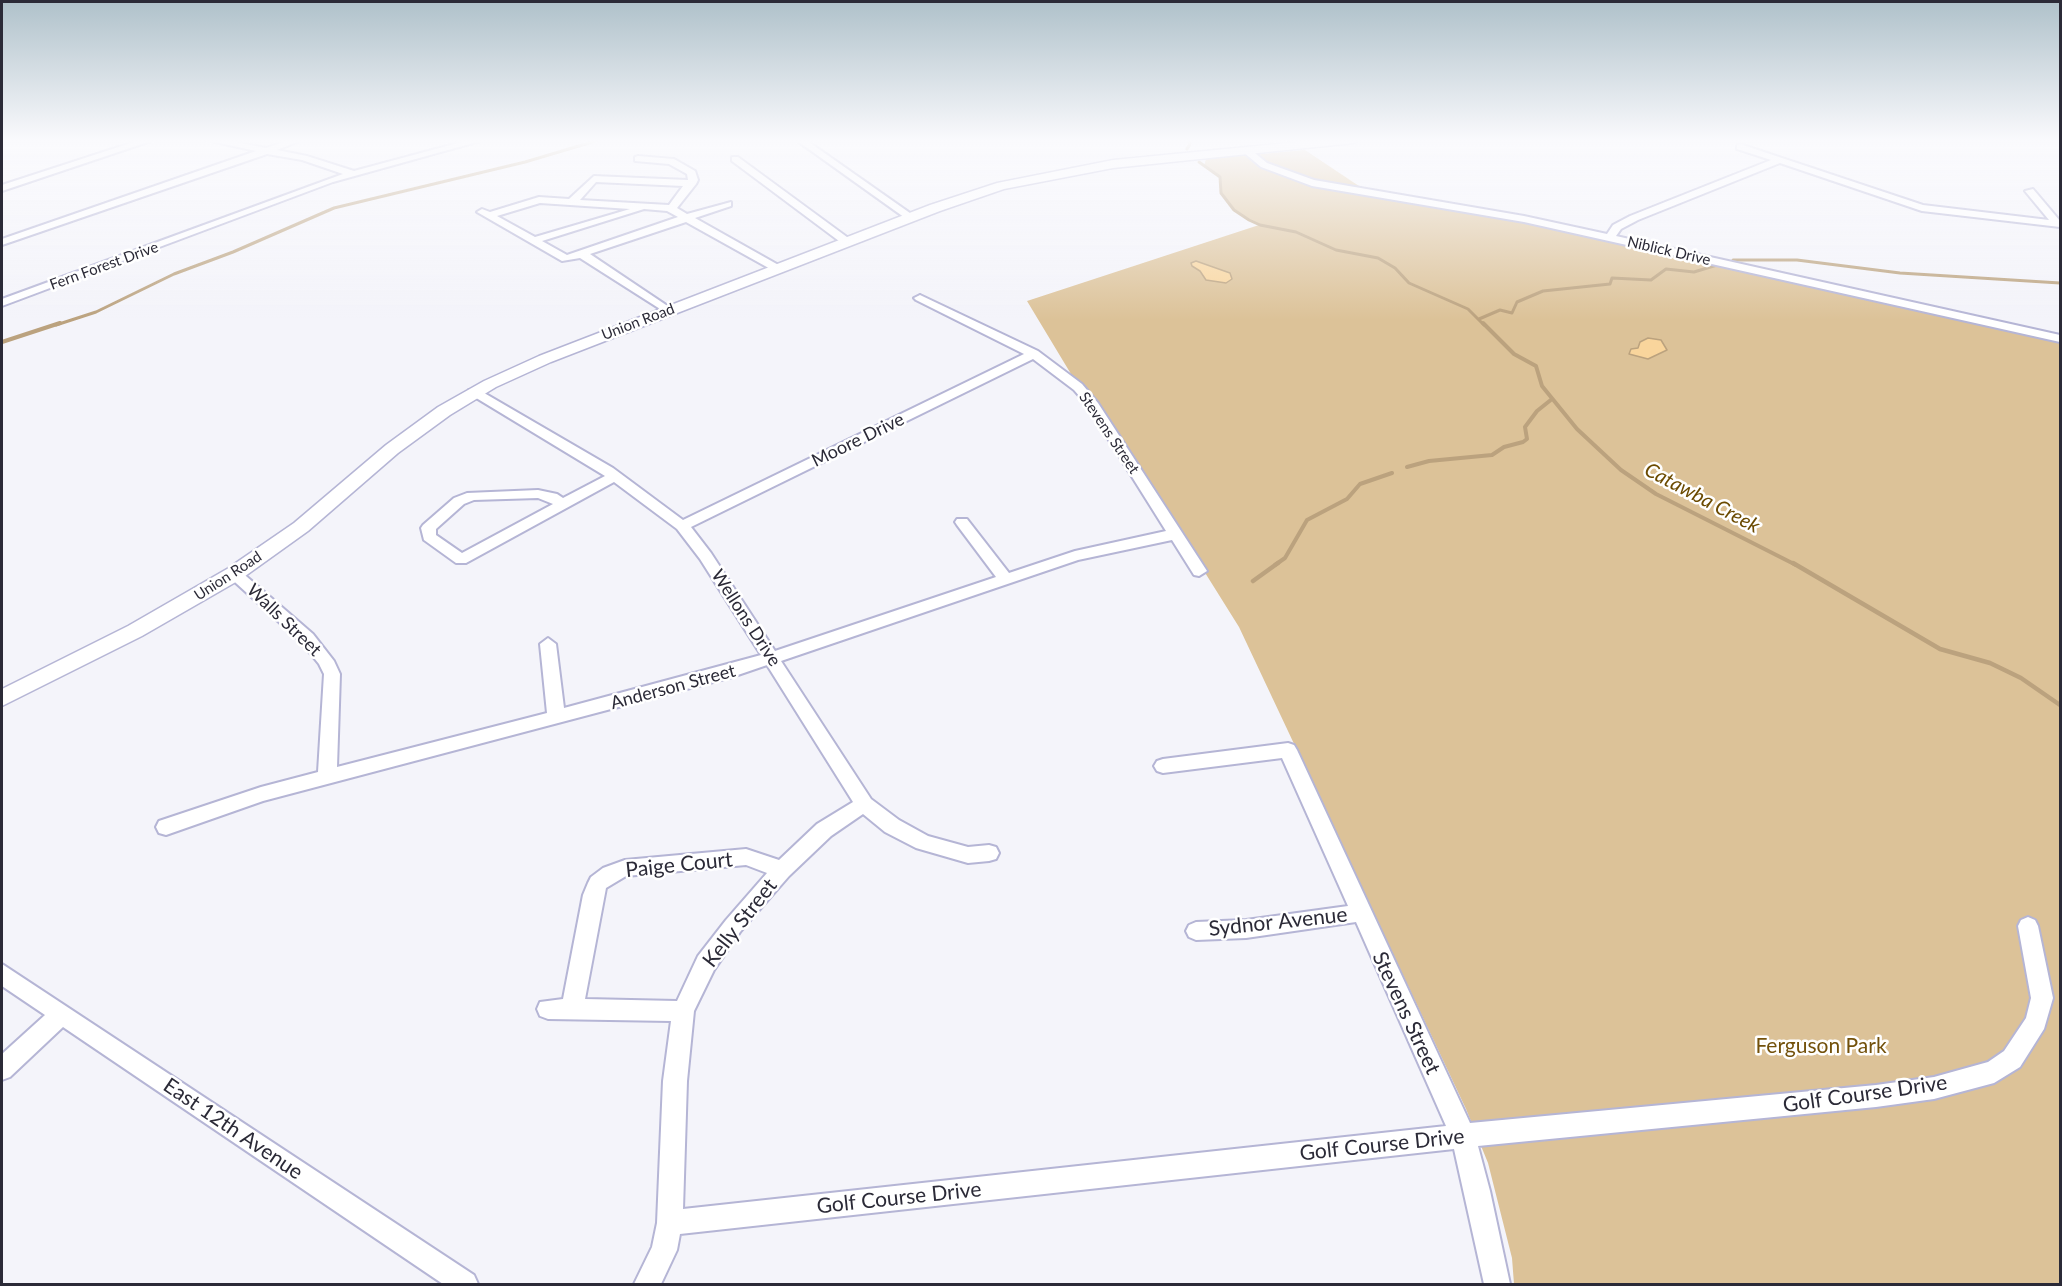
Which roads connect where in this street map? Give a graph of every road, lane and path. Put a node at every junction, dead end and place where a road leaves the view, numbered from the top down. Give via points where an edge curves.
1 (121, 200) edge
2 (278, 200) edge
3 (539, 200) edge
4 (539, 200) edge
5 (678, 200) edge
6 (790, 200) edge
7 (886, 200) edge
8 (960, 200) edge
9 (1412, 200) edge
10 (1679, 200) edge
11 (1898, 200) edge
12 (2038, 200) edge
13 (572, 202) joint
14 (727, 204) dead end
15 (647, 206) junction
16 (670, 209) junction
17 (687, 218) junction
18 (912, 218) junction
19 (2059, 224) edge
20 (1610, 237) junction
21 (533, 241) junction
22 (2, 242) edge
23 (847, 242) junction
24 (582, 254) junction
25 (778, 269) junction
26 (920, 298) dead end
27 (2, 303) edge
28 (674, 309) junction
29 (2061, 339) edge
30 (1034, 354) junction
31 (474, 393) junction
32 (615, 476) junction
33 (562, 504) junction
34 (962, 522) dead end
35 (682, 526) junction
36 (1176, 534) junction
37 (1199, 571) dead end
38 (234, 574) junction
39 (1005, 578) junction
40 (548, 644) dead end
41 (773, 659) junction
42 (2, 698) edge
43 (556, 717) junction
44 (1163, 766) dead end
45 (327, 777) junction
46 (864, 804) junction
47 (166, 827) dead end
48 (989, 853) dead end
49 (782, 870) junction
50 (1360, 913) junction
51 (2028, 926) dead end
52 (1197, 931) dead end
53 (2, 974) edge
54 (548, 1008) dead end
55 (572, 1009) junction
56 (683, 1011) junction
57 (62, 1014) junction
58 (2, 1069) edge
59 (1463, 1136) junction
60 (670, 1223) junction
61 (465, 1284) edge
62 (648, 1284) edge
63 (1497, 1284) edge

1 - 22 street
2 - 27 street, Fern Forest Drive
3 - 13 street
4 - 21 street via 484,213
5 - 16 street
6 - 23 street
7 - 18 street
8 - 18 main road, Union Road
9 - 20 street, Niblick Drive
10 - 20 street via 1617,227
11 - 19 street via 1922,208
12 - 19 street
13 - 15 street
14 - 17 street
15 - 16 street
15 - 21 street
16 - 17 street
17 - 24 street
17 - 25 street
18 - 23 main road, Union Road
20 - 29 street, Niblick Drive
21 - 24 street via 566,259
23 - 25 main road, Union Road
24 - 28 street
25 - 28 main road, Union Road
26 - 30 street, Stevens Street
28 - 31 main road, Union Road via 545,359
30 - 35 street, Moore Drive
30 - 36 street, Stevens Street via 1069,379 1092,403
31 - 32 street, Wellons Drive
31 - 38 main road, Union Road via 416,431 301,527
32 - 33 street
32 - 35 street, Wellons Drive
33 - 33 street via 460,560 429,537 428,528 459,501 472,496 538,494
34 - 39 street
35 - 41 street, Wellons Drive
36 - 37 street, Stevens Street
36 - 39 street, Anderson Street via 1075,556
38 - 42 main road, Union Road via 135,631
38 - 45 street, Walls Street via 307,638 332,674
39 - 41 street, Anderson Street
40 - 43 street
41 - 43 street, Anderson Street
41 - 46 street, Wellons Drive
43 - 45 street, Anderson Street
44 - 50 street, Stevens Street via 1288,750
45 - 47 street, Anderson Street via 232,803
46 - 48 street, Wellons Drive via 892,826 923,842 968,855
46 - 49 street, Kelly Street via 824,830
49 - 55 street, Paige Court via 746,857 625,868 610,874 598,883 593,895
49 - 56 street, Kelly Street via 706,963
50 - 52 street, Sydnor Avenue via 1246,929
50 - 59 street, Stevens Street
51 - 59 street, Golf Course Drive via 2042,998 2036,1022 2012,1059 1994,1072 1934,1088 1876,1096
53 - 57 street, East 12th Avenue
54 - 55 street
55 - 56 street
56 - 60 street, Kelly Street via 675,1081
57 - 58 street
57 - 61 street, East 12th Avenue
59 - 60 street, Golf Course Drive
59 - 63 street, Stevens Street
60 - 62 street via 664,1250

